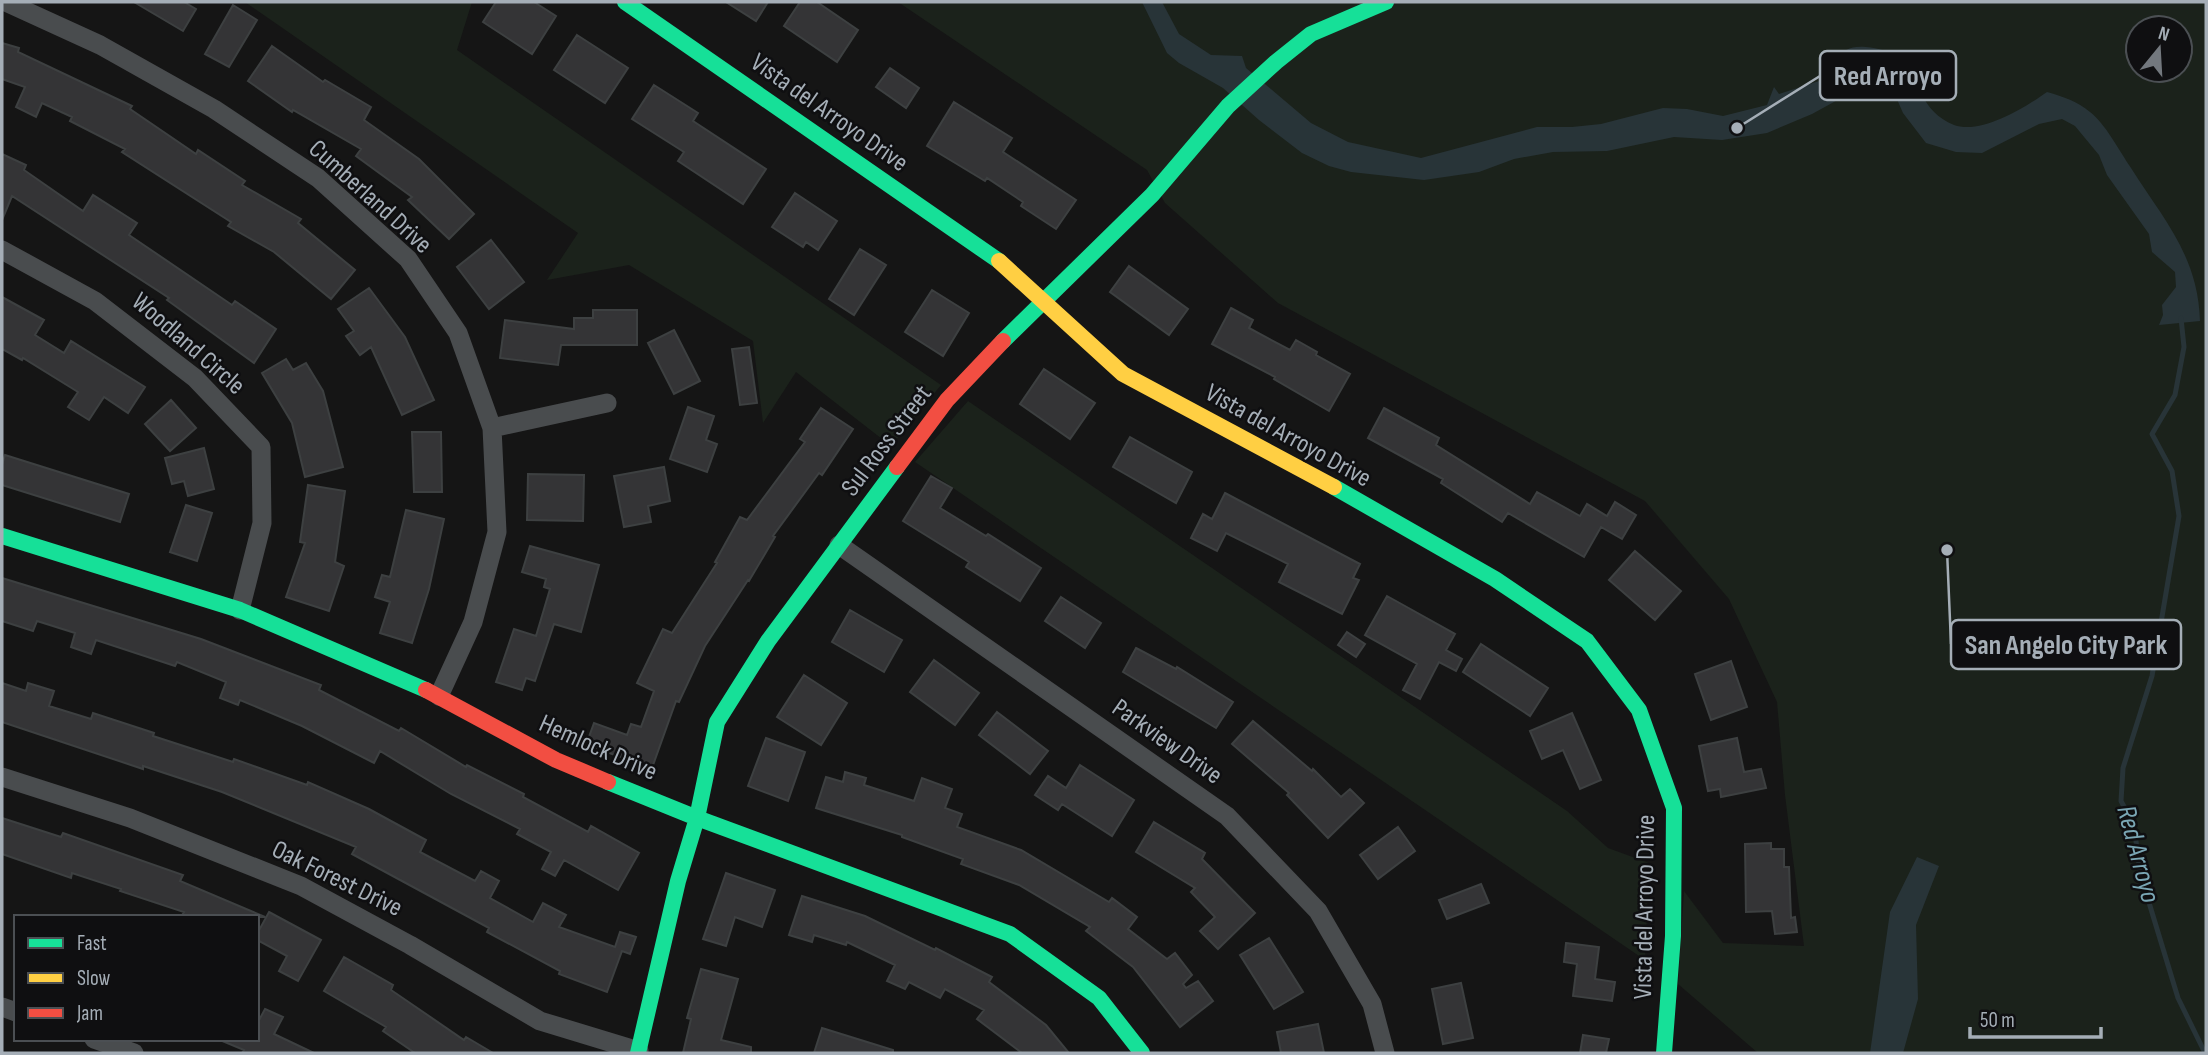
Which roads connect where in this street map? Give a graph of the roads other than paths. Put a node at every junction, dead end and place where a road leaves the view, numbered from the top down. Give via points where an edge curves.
1 (6, 2) edge
2 (625, 2) edge
3 (1386, 2) edge
4 (2, 250) edge
5 (1041, 302) junction
6 (607, 403) dead end
7 (492, 429) junction
8 (2, 536) edge
9 (839, 545) junction
10 (240, 610) junction
11 (439, 695) junction
12 (2, 776) edge
13 (697, 818) junction
14 (100, 1041) edge
15 (639, 1052) edge
16 (134, 1053) edge
17 (1142, 1053) edge
18 (1385, 1053) edge
19 (1664, 1053) edge

1 - 7 street, Cumberland Drive via 100,45 214,109 318,178 408,259 458,333
2 - 5 street, Vista del Arroyo Drive via 994,257
3 - 5 street, Sul Ross Street via 1311,34 1276,62 1228,106 1152,195
4 - 10 street, Woodland Circle via 95,300 195,378 261,447 262,523
5 - 9 street, Sul Ross Street via 947,400
5 - 19 street, Vista del Arroyo Drive via 1123,374 1494,579 1587,641 1639,710 1674,808 1673,936
6 - 7 street
7 - 11 street, Cumberland Drive via 496,532 473,622
8 - 10 street, Hemlock Drive
9 - 13 street, Sul Ross Street via 768,641 717,722
9 - 18 street, Parkview Drive via 1227,816 1318,911 1372,1004
10 - 11 street, Hemlock Drive
11 - 13 street, Hemlock Drive via 556,760
12 - 15 street, Oak Forest Drive via 130,818 301,886 540,1021
13 - 15 street, Sul Ross Street
13 - 17 street, Hemlock Drive via 1010,933 1099,998
14 - 16 street

